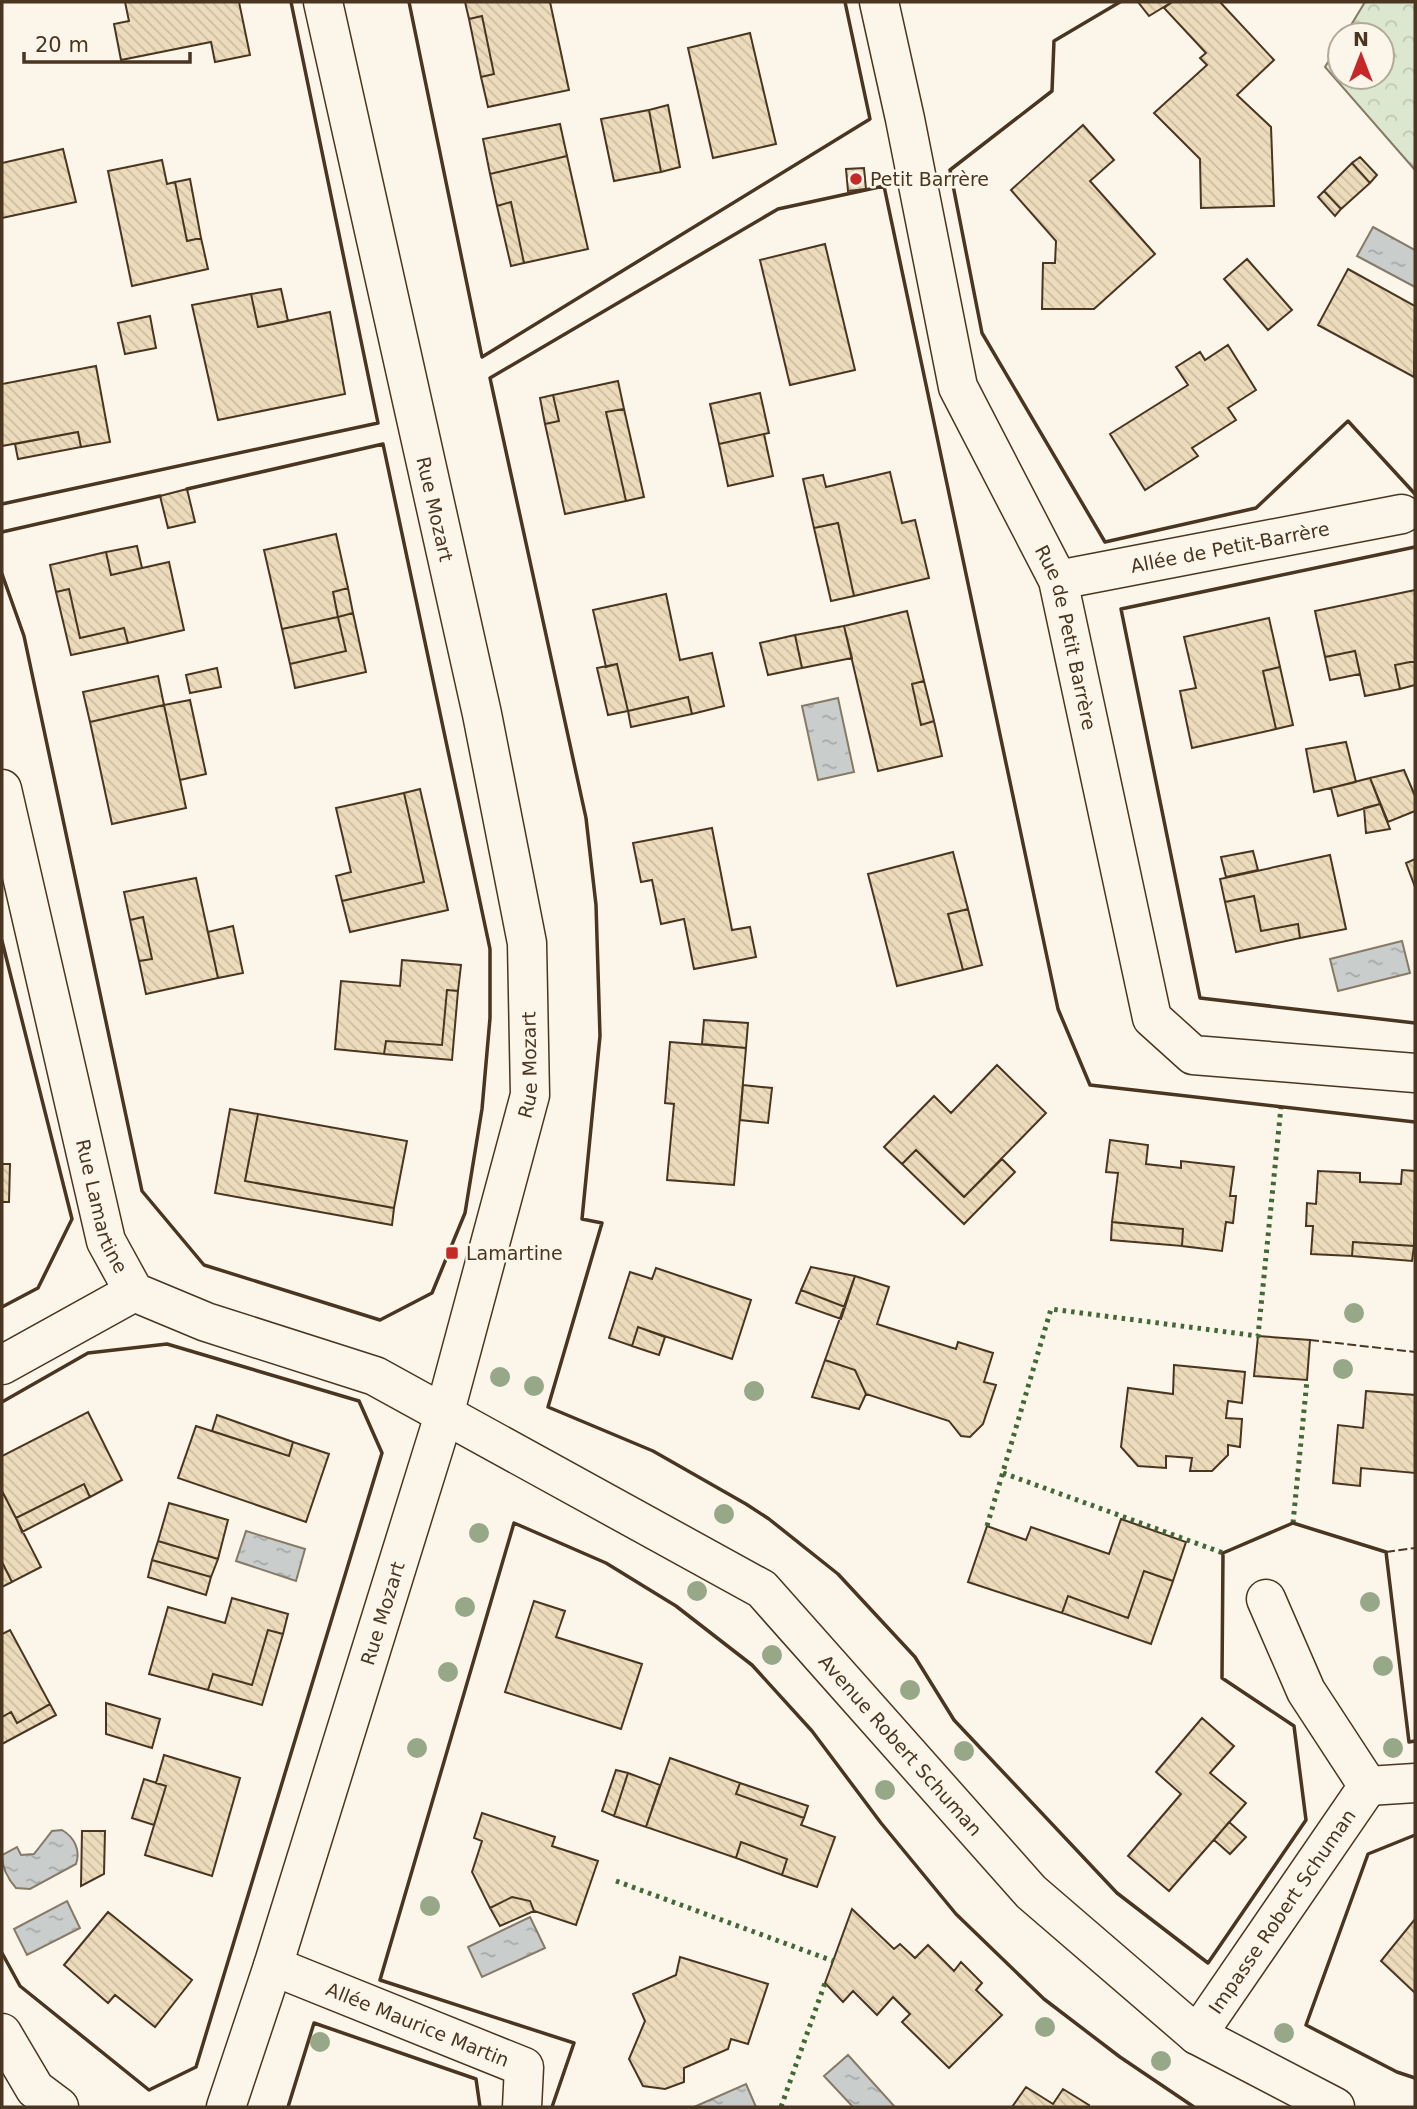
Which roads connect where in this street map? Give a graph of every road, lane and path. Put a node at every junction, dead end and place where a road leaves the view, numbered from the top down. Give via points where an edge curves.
1 (323, 2) edge
2 (879, 2) edge
3 (1402, 514) dead end
4 (1058, 580) junction
5 (2, 789) edge
6 (1415, 1073) edge
7 (134, 1292) junction
8 (2, 1365) edge
9 (444, 1415) junction
10 (1266, 1599) dead end
11 (1415, 1783) edge
12 (1368, 1786) junction
13 (273, 1966) junction
14 (2, 2033) edge
15 (1197, 2035) junction
16 (59, 2107) edge
17 (226, 2107) edge
18 (522, 2107) edge
19 (1335, 2107) edge

1 - 9 street, Rue Mozart via 482,713 527,943 530,1095
2 - 4 street, Rue de Petit Barrère via 958,387
3 - 4 street, Allée de Petit-Barrère
4 - 6 street, Rue de Petit Barrère via 1152,1018 1193,1055
5 - 7 street, Rue Lamartine via 106,1241
7 - 8 street
7 - 9 street, Rue Lamartine via 206,1322 375,1376
9 - 13 street, Rue Mozart
9 - 15 street, Avenue Robert Schuman via 762,1589 1031,1892
10 - 12 street via 1306,1691
11 - 12 street
12 - 15 street, Impasse Robert Schuman
13 - 17 street, Rue Mozart
13 - 18 street, Allée Maurice Martin via 524,2067
14 - 16 street via 35,2090
15 - 19 street, Avenue Robert Schuman

